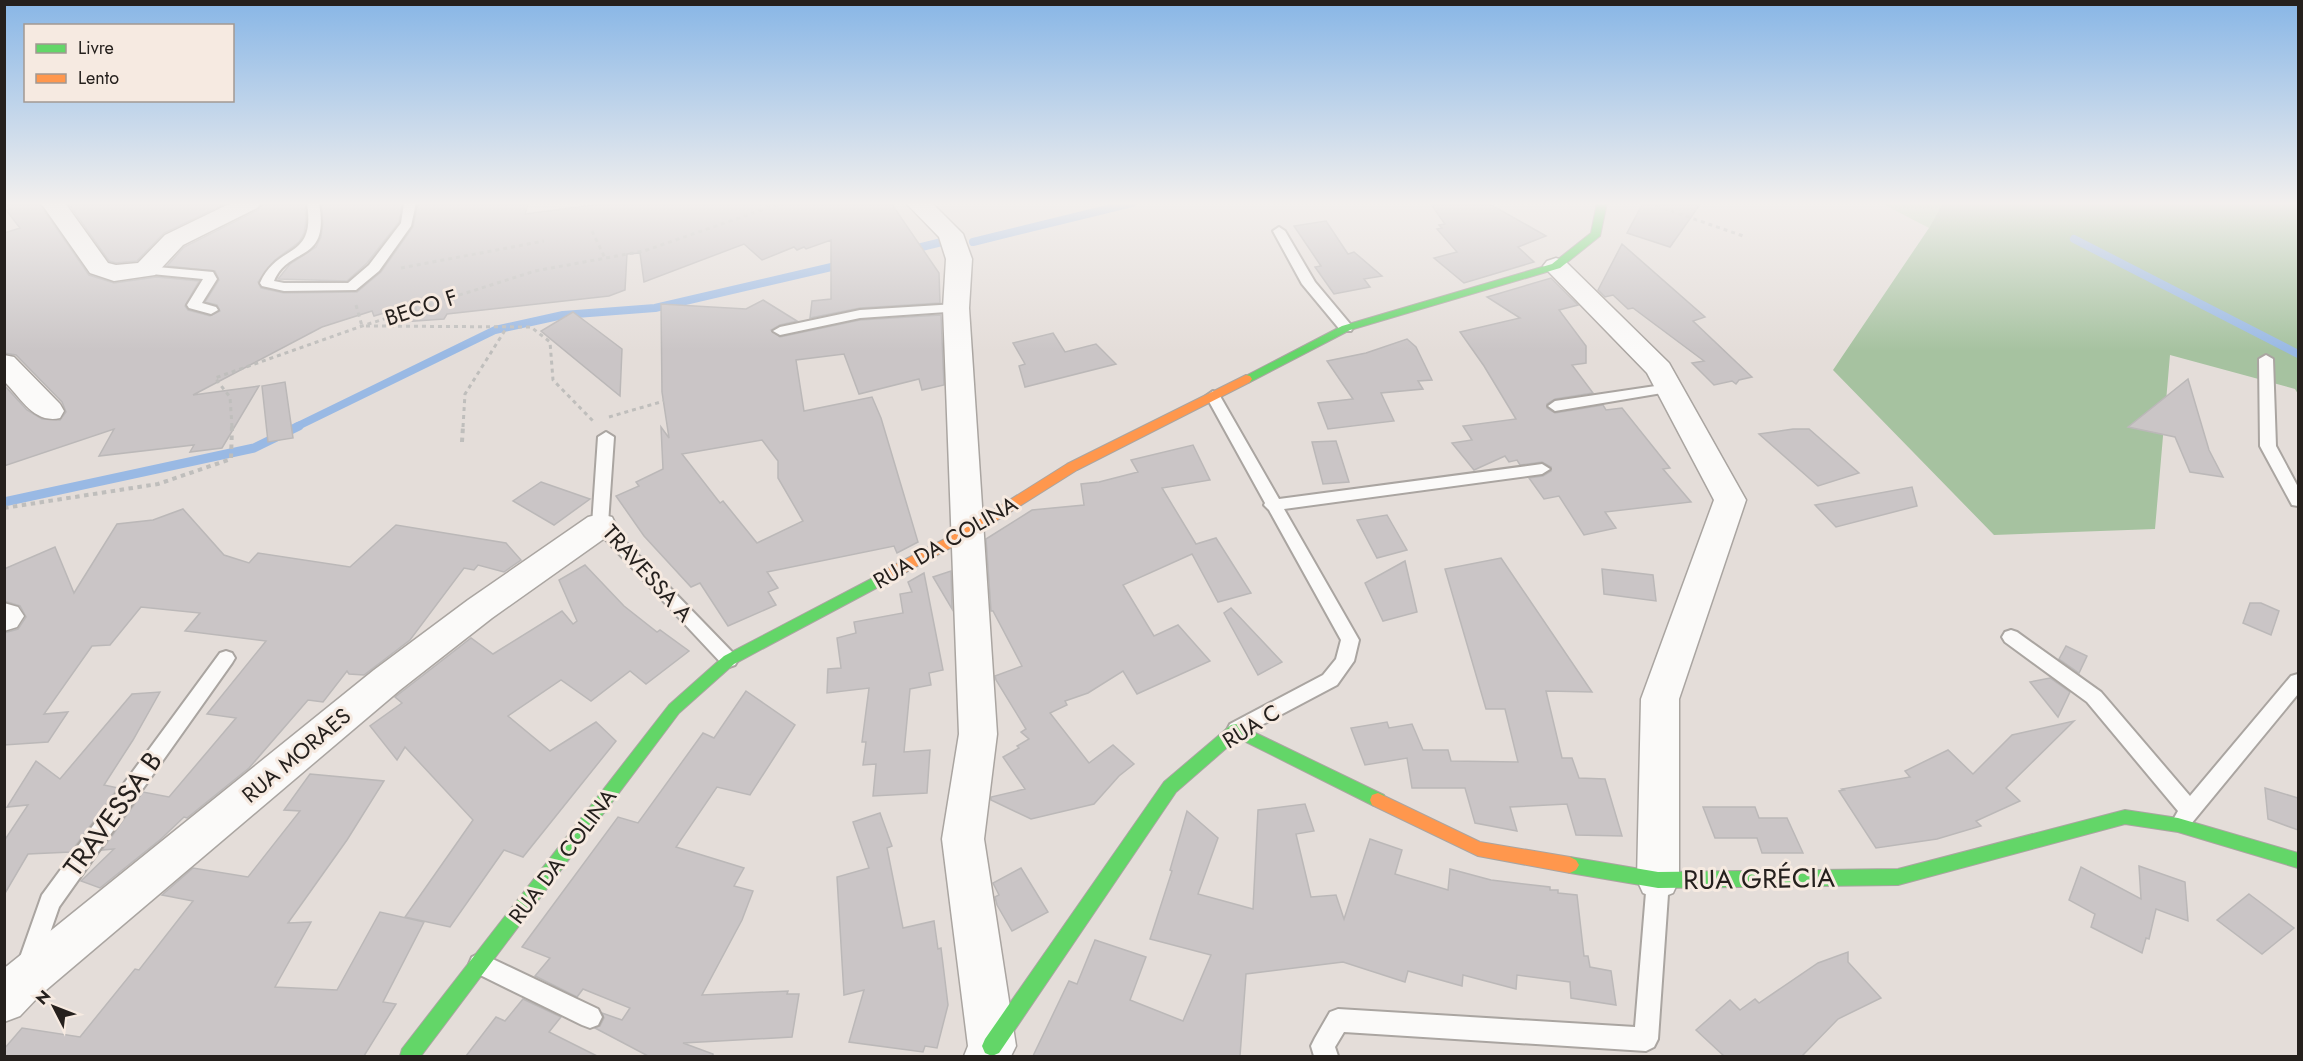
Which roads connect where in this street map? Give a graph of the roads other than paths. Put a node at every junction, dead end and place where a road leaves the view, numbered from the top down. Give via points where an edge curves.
1 (88, 253) edge
2 (163, 253) edge
3 (297, 253) edge
4 (385, 253) edge
5 (957, 253) edge
6 (1291, 253) edge
7 (1573, 253) edge
8 (1556, 266) junction
9 (147, 270) junction
10 (956, 308) junction
11 (211, 310) dead end
12 (1346, 328) junction
13 (780, 331) dead end
14 (2266, 359) dead end
15 (4, 363) edge
16 (1669, 388) junction
17 (1213, 396) junction
18 (1555, 406) dead end
19 (49, 411) dead end
20 (606, 436) road end
21 (1542, 469) dead end
22 (2298, 501) edge
23 (1272, 505) junction
24 (600, 525) junction
25 (967, 533) junction
26 (2011, 637) dead end
27 (225, 658) dead end
28 (729, 660) junction
29 (2298, 681) edge
30 (1237, 730) junction
31 (2184, 818) junction
32 (2298, 861) edge
33 (1658, 880) junction
34 (480, 963) junction
35 (14, 991) edge
36 (590, 1017) dead end
37 (990, 1051) edge
38 (409, 1056) edge
39 (1326, 1056) edge

1 - 9 street via 99,268 114,273
2 - 9 street
3 - 4 lane via 272,271 267,283 284,287 351,286 374,268
5 - 10 street
6 - 12 lane via 1309,284
7 - 8 street, RUA DA COLINA
8 - 12 street, RUA DA COLINA
8 - 16 street via 1659,369
9 - 11 lane via 208,275 210,279 194,305
10 - 13 lane via 860,315
10 - 25 street
12 - 17 street, RUA DA COLINA
14 - 22 lane via 2268,446
15 - 19 street
16 - 18 lane
16 - 33 street via 1730,500 1660,699
17 - 23 lane, RUA C
17 - 25 street, RUA DA COLINA via 1072,467
20 - 24 lane, TRAVESSA A
21 - 23 lane
23 - 30 lane, RUA C via 1350,640 1345,661 1330,680
24 - 28 lane, TRAVESSA A
24 - 35 street, RUA MORAES via 387,680
25 - 28 street, RUA DA COLINA
25 - 37 street via 978,734 963,839
26 - 31 lane via 2094,697
27 - 35 lane, TRAVESSA B via 50,902
28 - 34 street, RUA DA COLINA via 674,709
29 - 31 lane
30 - 33 street, RUA GRÉCIA via 1478,849
30 - 37 street, RUA C via 1170,787
31 - 32 street, RUA GRÉCIA
31 - 33 street, RUA GRÉCIA via 2125,817 1898,877
33 - 39 lane via 1646,1039 1338,1020 1323,1046
34 - 36 lane
34 - 38 street, RUA DA COLINA

